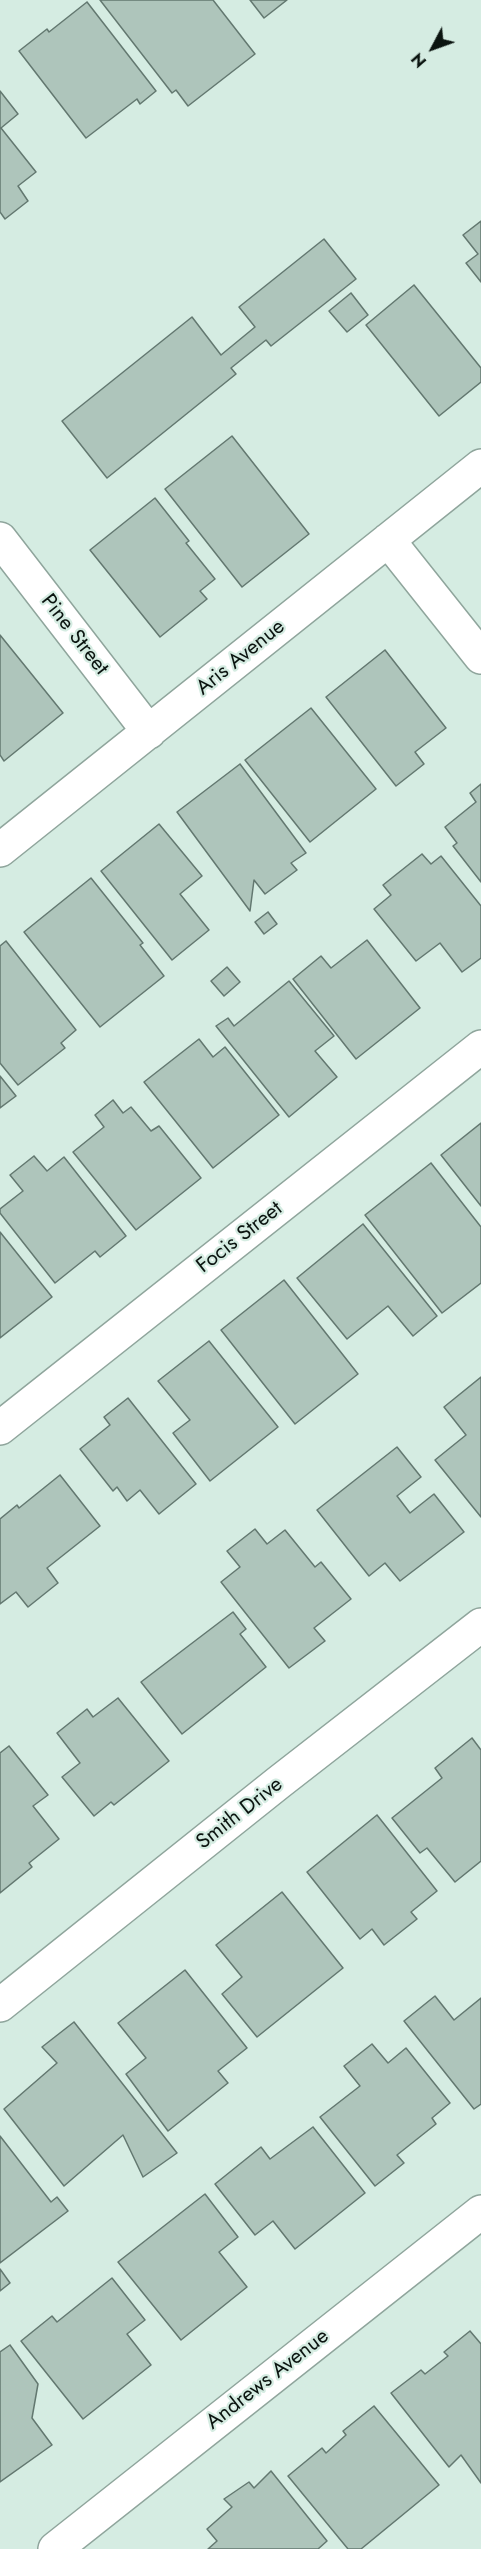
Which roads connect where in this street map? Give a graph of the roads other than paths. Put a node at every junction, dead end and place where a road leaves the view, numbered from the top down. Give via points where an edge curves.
1 (481, 466) edge
2 (0, 539) edge
3 (388, 540) junction
4 (481, 657) edge
5 (149, 732) junction
6 (0, 850) edge
7 (481, 1047) edge
8 (0, 1428) edge
9 (481, 1625) edge
10 (0, 2005) edge
11 (481, 2211) edge
12 (55, 2549) edge

1 - 3 street, Aris Avenue
2 - 5 street, Pine Street
3 - 4 street
3 - 5 street, Aris Avenue
5 - 6 street, Aris Avenue
7 - 8 street, Focis Street
9 - 10 street, Smith Drive
11 - 12 street, Andrews Avenue

